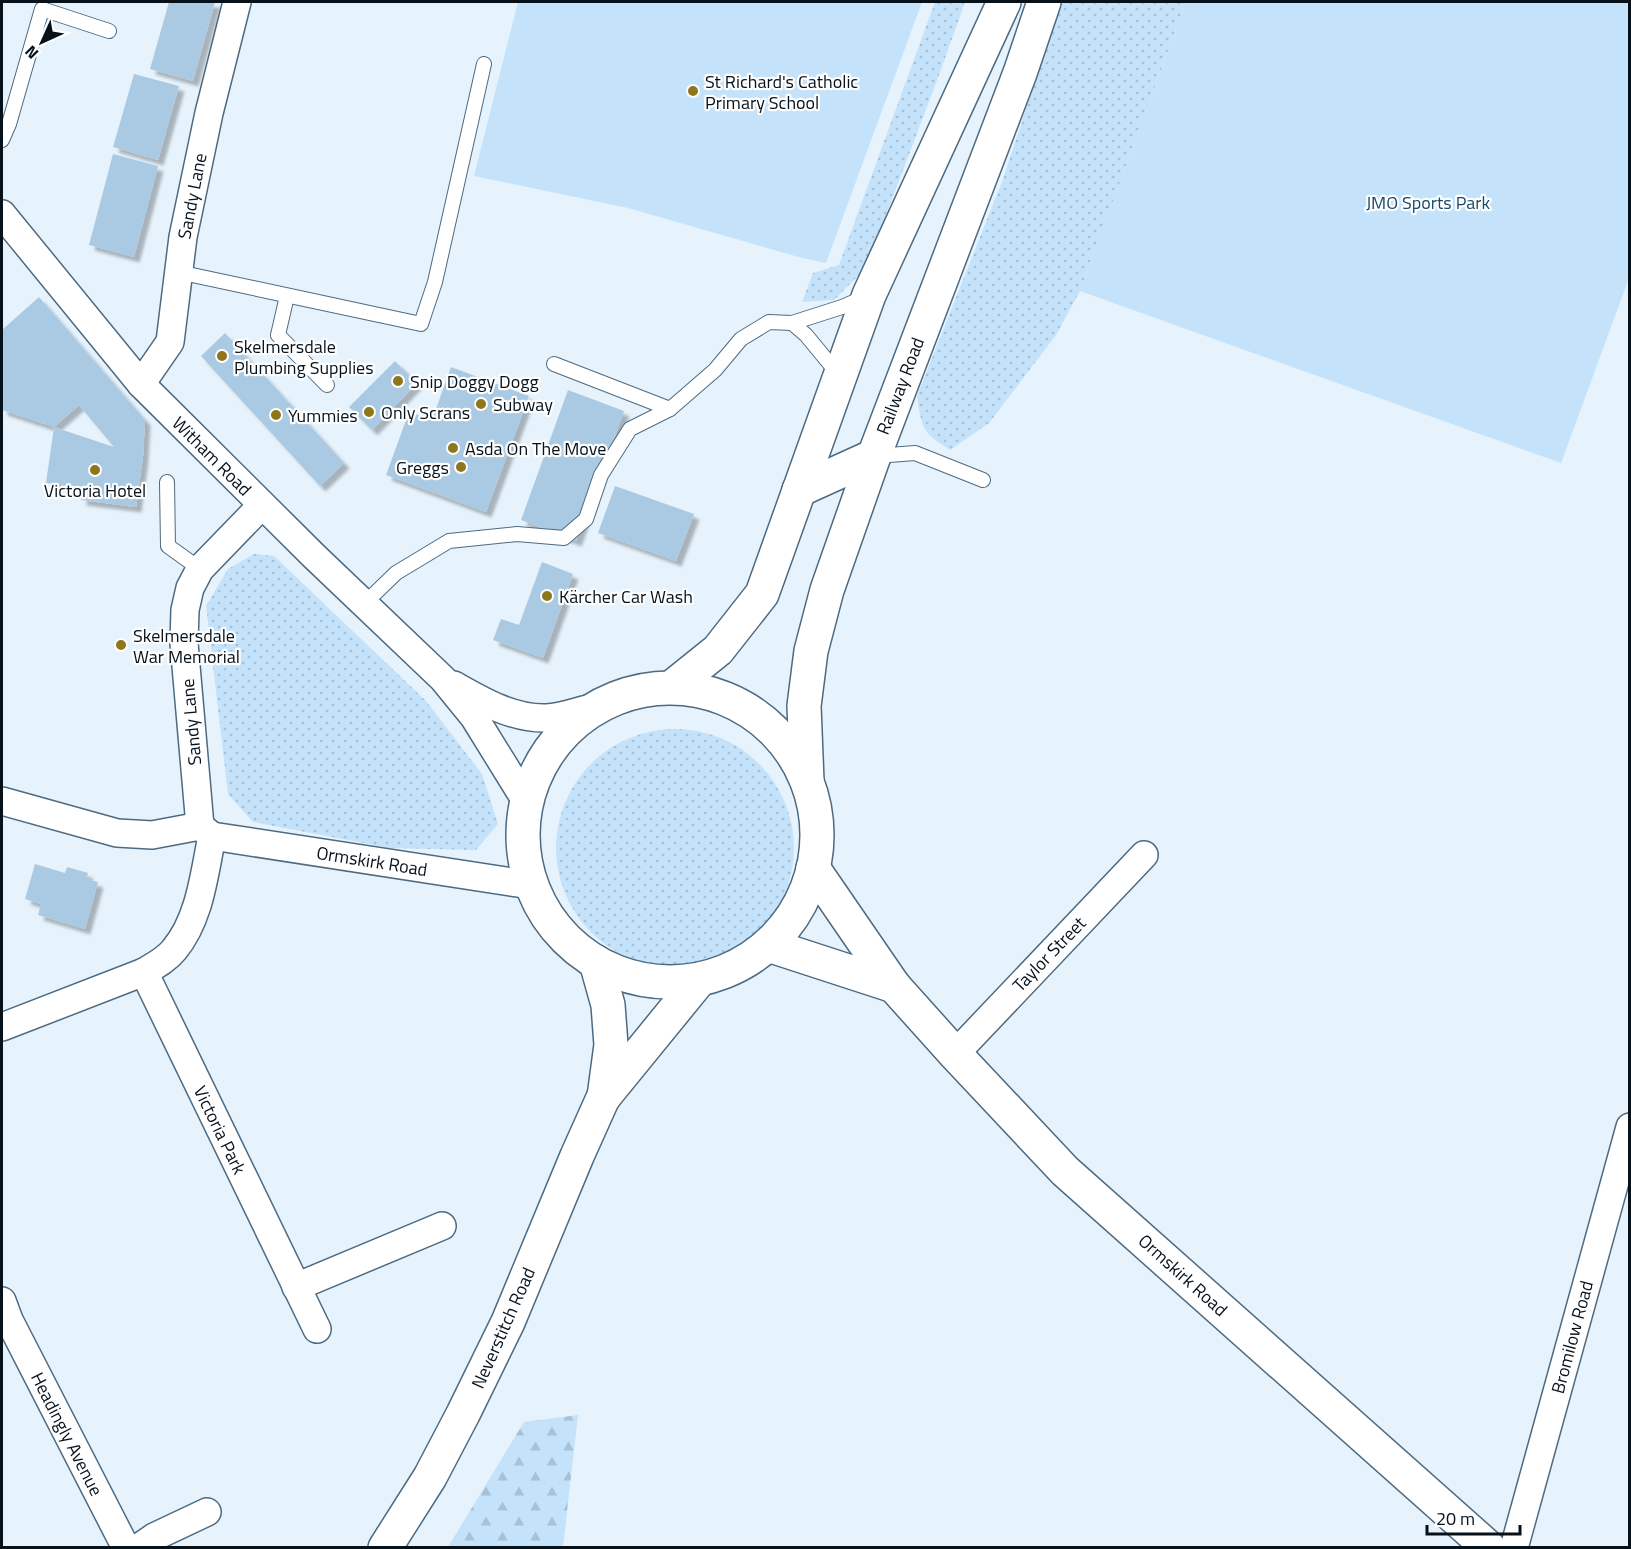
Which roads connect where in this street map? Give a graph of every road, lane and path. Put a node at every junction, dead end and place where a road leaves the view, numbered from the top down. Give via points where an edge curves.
1 (237, 2) edge
2 (1004, 2) edge
3 (1044, 2) edge
4 (109, 31) dead end
5 (484, 64) dead end
6 (2, 140) edge
7 (2, 214) edge
8 (178, 272) junction
9 (869, 295) junction
10 (287, 296) junction
11 (792, 323) junction
12 (554, 364) dead end
13 (840, 376) junction
14 (141, 384) junction
15 (327, 385) dead end
16 (670, 409) junction
17 (874, 456) junction
18 (983, 480) dead end
19 (167, 482) dead end
20 (799, 490) junction
21 (262, 505) junction
22 (200, 569) junction
23 (364, 604) junction
24 (443, 679) junction
25 (672, 687) junction
26 (596, 707) junction
27 (807, 781) junction
28 (2, 801) edge
29 (526, 801) junction
30 (206, 831) junction
31 (1144, 855) dead end
32 (813, 868) junction
33 (531, 885) junction
34 (768, 945) junction
35 (596, 962) junction
36 (144, 972) junction
37 (700, 979) junction
38 (894, 986) junction
39 (2, 1027) edge
40 (955, 1054) junction
41 (603, 1098) junction
42 (1629, 1127) edge
43 (442, 1226) dead end
44 (296, 1287) junction
45 (4, 1315) edge
46 (317, 1329) dead end
47 (207, 1512) dead end
48 (126, 1548) edge
49 (138, 1548) edge
50 (385, 1548) edge
51 (1489, 1548) edge
52 (1514, 1548) edge

1 - 8 street, Sandy Lane via 209,113
2 - 9 main road
3 - 17 main road, Railway Road
4 - 6 lane via 42,9
5 - 10 lane via 435,282 421,324
7 - 14 street, Witham Road
8 - 10 lane
8 - 14 street, Sandy Lane via 170,342
9 - 11 lane
9 - 13 main road
10 - 15 lane via 278,335
11 - 13 lane
11 - 16 lane via 769,322 741,339 715,370
12 - 16 lane
13 - 20 main road
14 - 21 street, Witham Road
16 - 23 lane via 630,429 600,475 586,519 564,538 517,534 449,541 396,573
17 - 18 lane via 915,453
17 - 20 main road
17 - 27 main road, Railway Road via 827,590 811,651 804,706
19 - 22 lane via 168,546
20 - 25 main road via 762,594 717,650
21 - 22 street, Sandy Lane
21 - 23 street, Witham Road
22 - 30 street, Sandy Lane via 185,610 184,644
23 - 24 street, Witham Road
24 - 26 street, Witham Road via 515,714 546,718
24 - 29 street, Witham Road via 474,717
25 - 26 main road via 632,692
25 - 27 main road via 715,694 753,714 785,743
26 - 29 main road via 564,731 540,764
27 - 32 main road via 817,824
28 - 30 street, Ormskirk Road via 117,833
29 - 33 main road via 523,843
30 - 33 street, Ormskirk Road
30 - 36 street via 200,895 194,915 174,950
31 - 40 street, Taylor Street
32 - 34 main road via 796,910
32 - 38 main road, Ormskirk Road
33 - 35 main road via 546,916 569,942
34 - 37 main road via 736,966
34 - 38 main road
35 - 37 main road via 629,976 665,982
35 - 41 main road, Neverstitch Road via 608,1005 611,1045
36 - 39 street
36 - 44 street, Victoria Park
37 - 41 main road, Neverstitch Road
38 - 40 main road, Ormskirk Road
40 - 51 main road, Ormskirk Road via 1065,1171
41 - 50 main road, Neverstitch Road via 508,1322 430,1477
42 - 52 street, Bromilow Road
43 - 44 street
44 - 46 street, Victoria Park
45 - 48 street, Headingly Avenue
47 - 49 street

